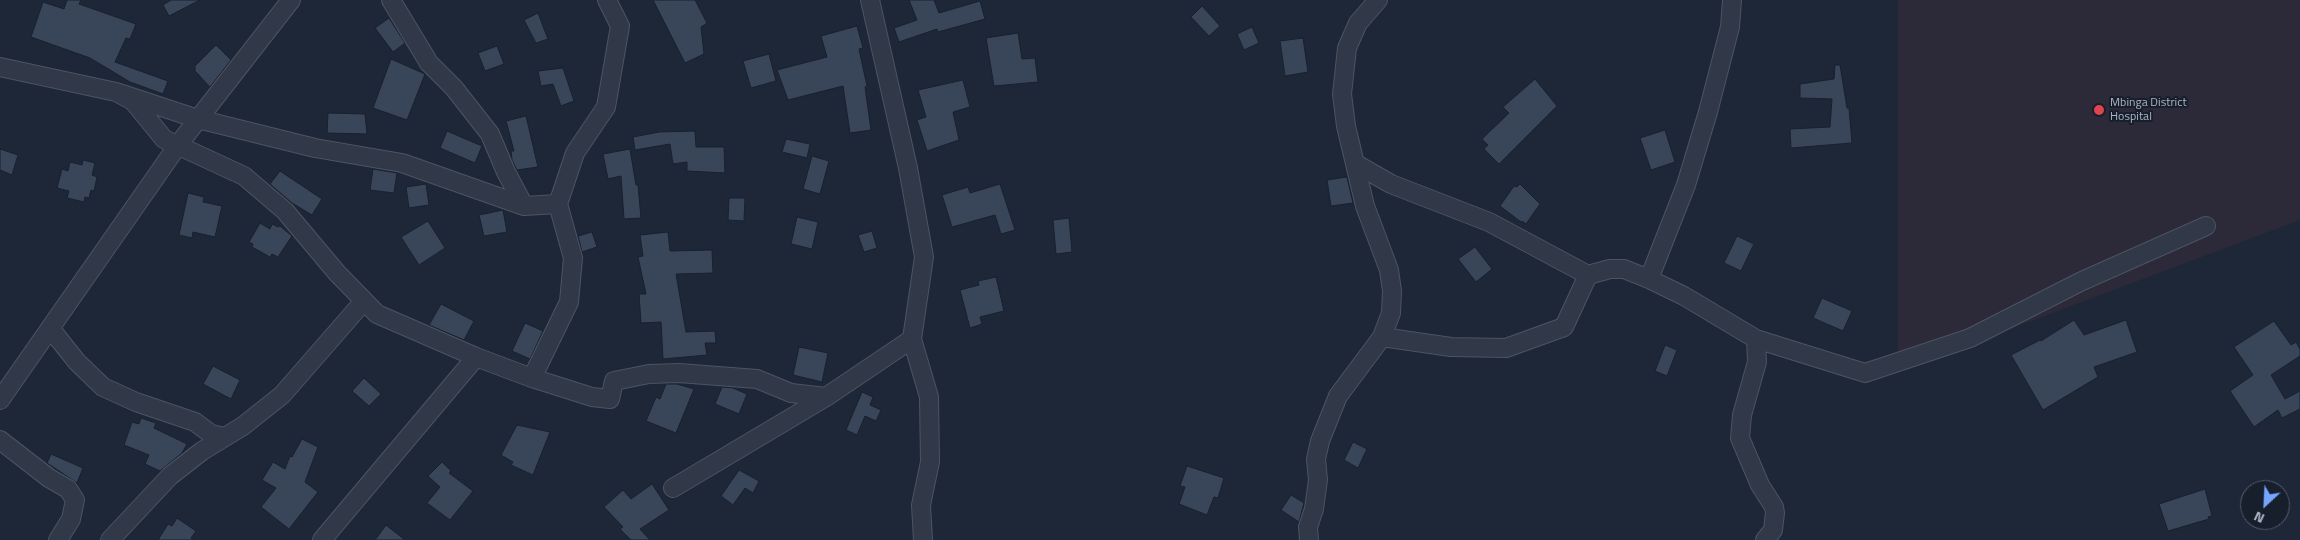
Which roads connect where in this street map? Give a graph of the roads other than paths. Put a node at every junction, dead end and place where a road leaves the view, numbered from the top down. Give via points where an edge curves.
1 (290, 0) edge
2 (391, 0) edge
3 (608, 0) edge
4 (870, 0) edge
5 (1378, 0) edge
6 (1732, 0) edge
7 (0, 67) edge
8 (116, 92) junction
9 (198, 119) junction
10 (178, 145) junction
11 (1356, 164) junction
12 (558, 204) junction
13 (524, 206) junction
14 (2206, 226) dead end
15 (1588, 275) junction
16 (1649, 279) junction
17 (364, 301) junction
18 (50, 328) junction
19 (1382, 337) junction
20 (912, 339) junction
21 (1756, 339) junction
22 (476, 357) junction
23 (532, 378) junction
24 (826, 397) junction
25 (0, 400) edge
26 (224, 438) junction
27 (0, 440) edge
28 (673, 488) dead end
29 (58, 540) edge
30 (110, 540) edge
31 (322, 540) edge
32 (923, 540) edge
33 (1309, 540) edge
34 (1765, 540) edge

1 - 9 street
2 - 13 street via 429,63 454,88 490,134
3 - 12 street via 620,26 606,107 575,153
4 - 20 street via 908,168 924,257
5 - 11 street via 1353,33 1343,71 1346,126
6 - 16 street via 1730,27 1708,112 1686,185
7 - 8 street
8 - 9 street
8 - 10 street via 133,101 164,139
9 - 10 street
9 - 13 street via 315,148 402,164
10 - 17 street via 244,176 285,211
10 - 18 street
11 - 15 street via 1391,184 1490,222
11 - 19 street via 1365,206 1389,270 1391,313
12 - 13 street
12 - 23 street via 573,258 569,302
14 - 21 street via 2082,281 1970,338 1865,373
15 - 16 street via 1624,269
15 - 19 street via 1564,327 1506,348 1451,347
16 - 21 street
17 - 22 street via 384,318
17 - 26 street via 282,395
18 - 25 street
18 - 26 street via 77,362 103,387 195,422 211,434
19 - 33 street via 1338,396 1320,441
20 - 24 street
20 - 32 street via 929,397 930,462 921,505
21 - 34 street via 1757,362 1742,416 1740,438 1760,485 1774,507 1772,530
22 - 23 street
22 - 31 street
23 - 24 street via 610,399 614,381 649,374 680,373 756,379 791,392
24 - 28 street
26 - 30 street via 170,476
27 - 29 street via 68,489 75,500 71,519

